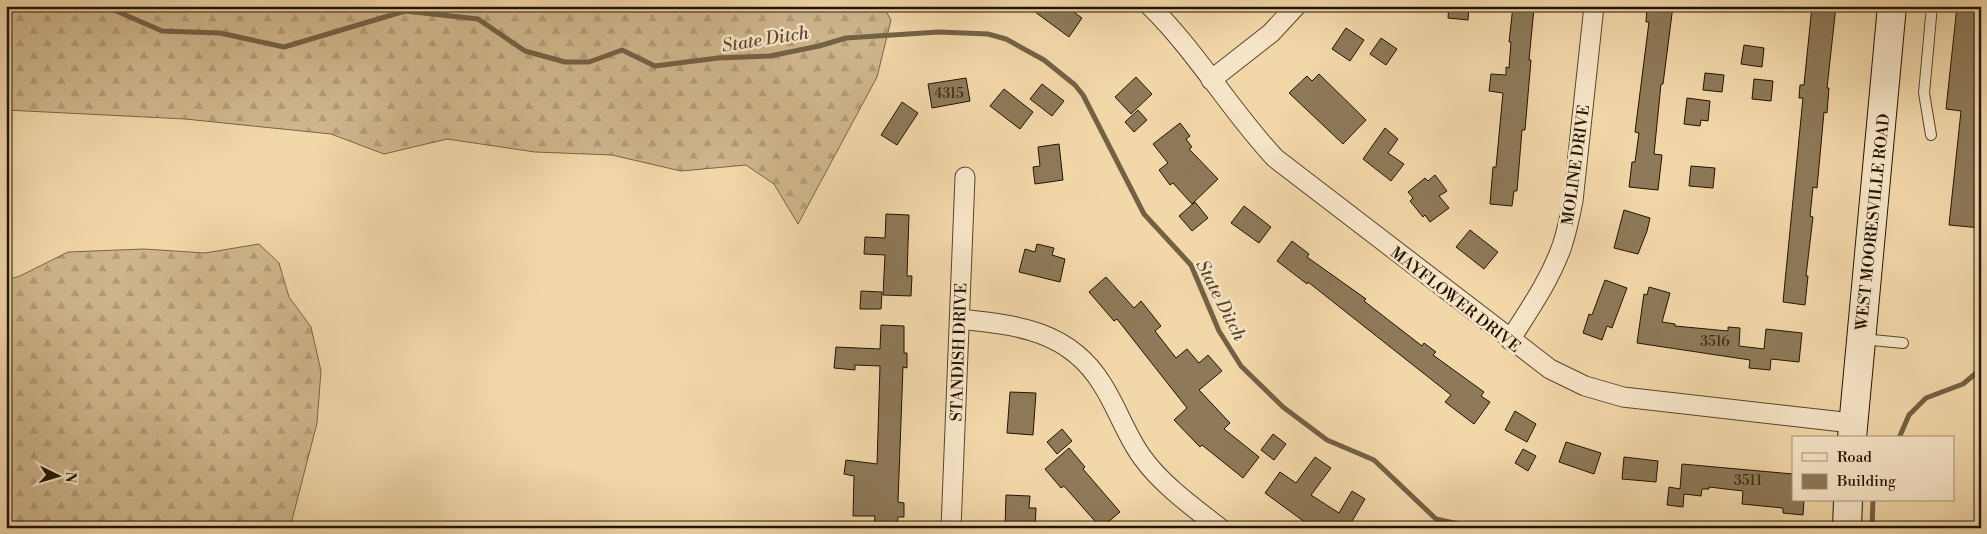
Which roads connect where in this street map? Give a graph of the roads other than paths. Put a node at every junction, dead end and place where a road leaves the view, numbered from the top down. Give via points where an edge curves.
1 (1150, 6) edge
2 (1296, 6) edge
3 (1594, 6) edge
4 (1892, 6) edge
5 (1932, 6) edge
6 (1211, 80) junction
7 (1931, 135) dead end
8 (964, 177) dead end
9 (960, 319) junction
10 (1860, 339) junction
11 (1510, 340) junction
12 (1903, 343) dead end
13 (1852, 430) edge
14 (1848, 502) edge
15 (952, 528) edge
16 (1220, 528) edge
17 (1847, 528) edge

1 - 6 street, MAYFLOWER DRIVE
2 - 6 street via 1270,33
3 - 11 street, MOLINE DRIVE via 1568,224 1546,282
4 - 10 main road, WEST MOORESVILLE ROAD
5 - 7 lane via 1924,93
6 - 11 street, MAYFLOWER DRIVE via 1252,133 1285,167
8 - 9 street, STANDISH DRIVE
9 - 15 street, STANDISH DRIVE
9 - 16 street via 1032,330 1071,351 1102,384 1141,457 1156,474
10 - 12 lane
10 - 13 main road, WEST MOORESVILLE ROAD
11 - 13 street, MAYFLOWER DRIVE via 1557,373 1607,394
14 - 17 main road

